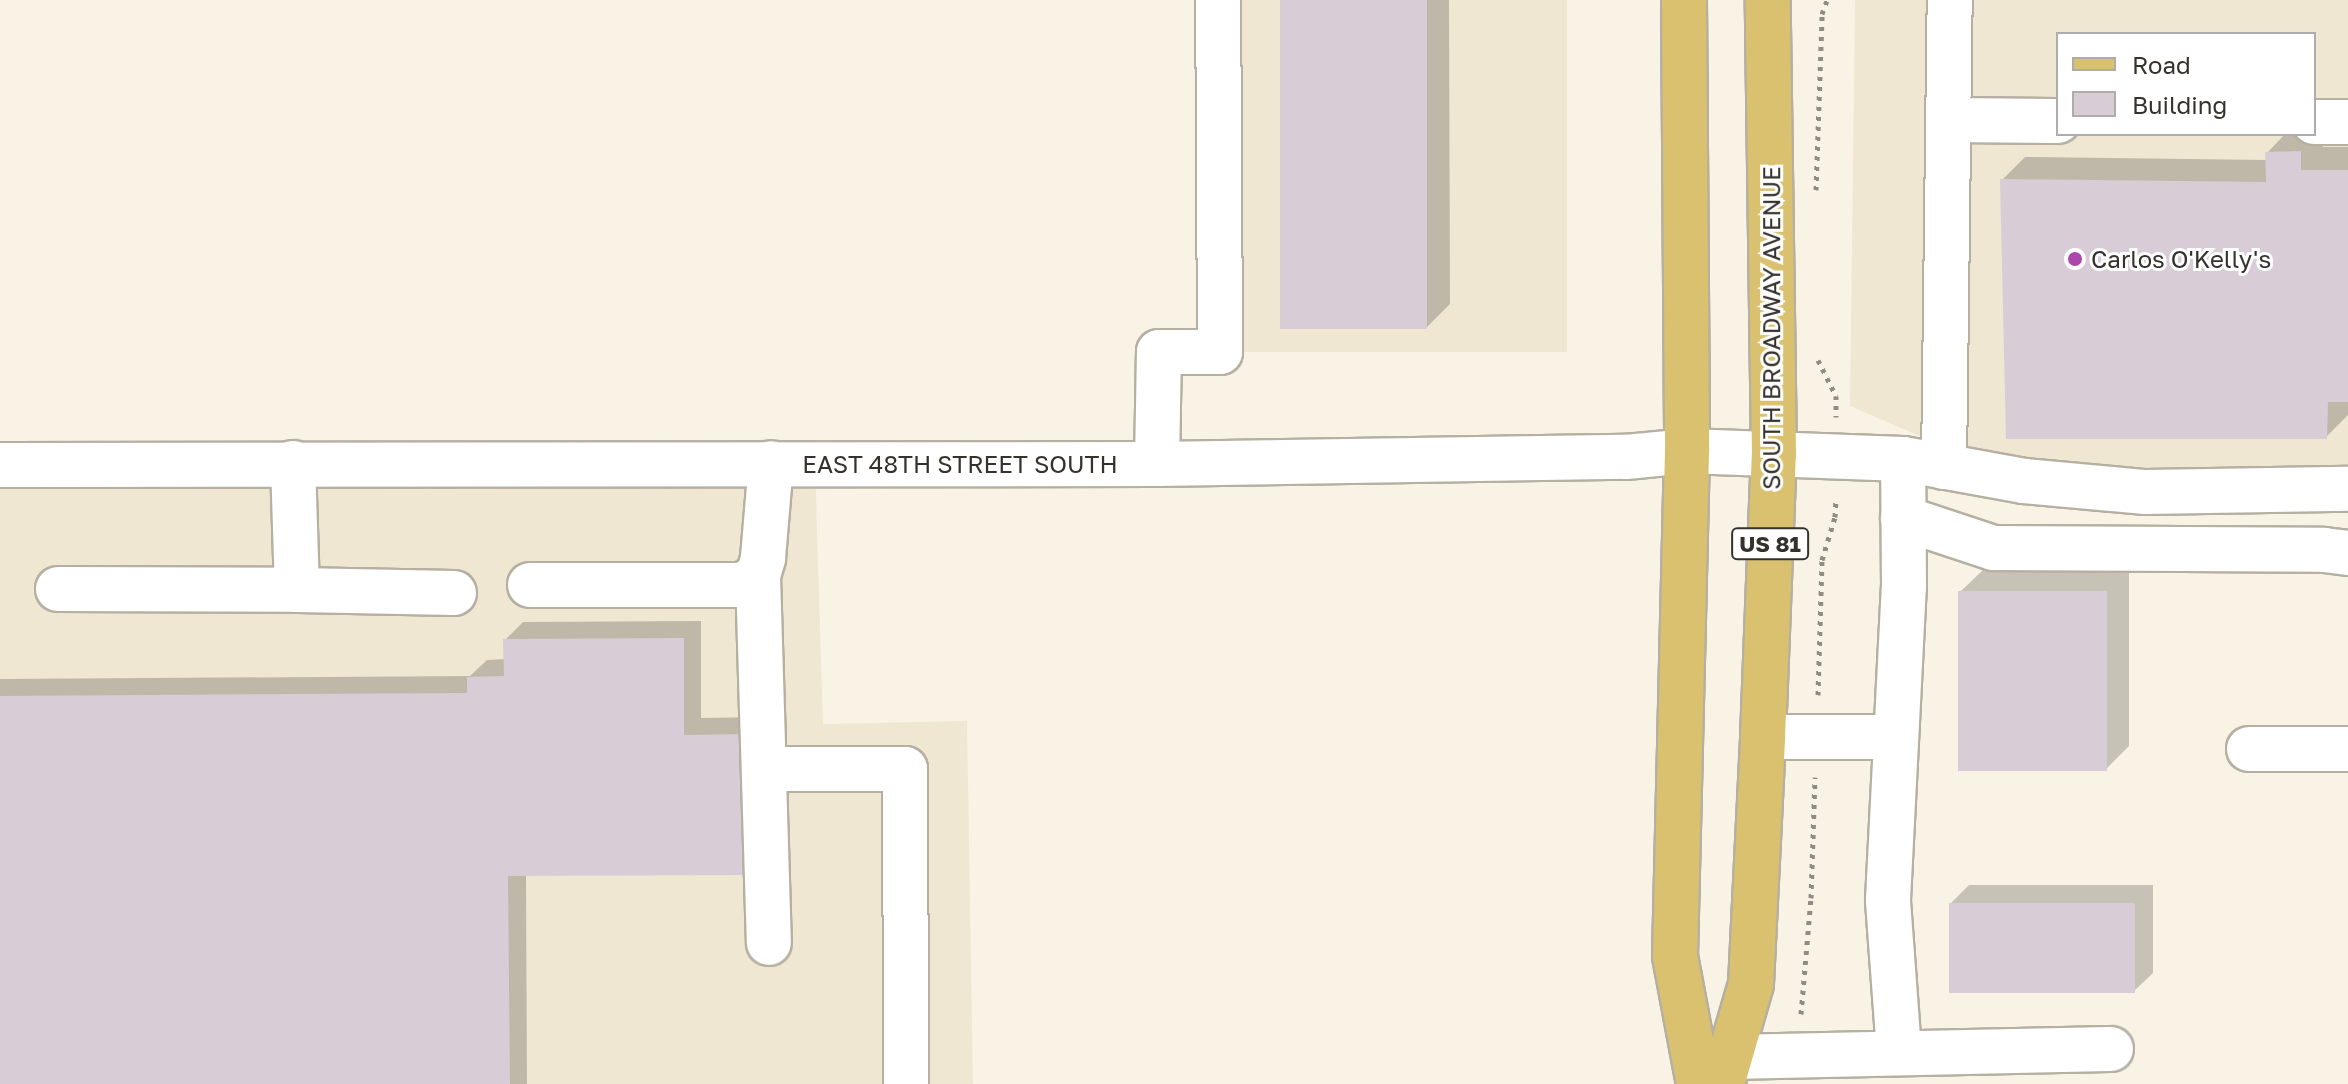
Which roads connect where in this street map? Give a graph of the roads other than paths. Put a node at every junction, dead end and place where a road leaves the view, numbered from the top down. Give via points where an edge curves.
1 (1218, 0) edge
2 (1684, 0) edge
3 (1768, 0) edge
4 (1950, 0) edge
5 (1948, 120) junction
6 (2056, 121) edge
7 (2316, 122) edge
8 (2348, 122) edge
9 (1687, 451) junction
10 (1774, 454) junction
11 (293, 463) junction
12 (771, 463) junction
13 (1923, 463) junction
14 (1157, 464) junction
15 (0, 465) edge
16 (2348, 489) edge
17 (1903, 518) junction
18 (2348, 553) edge
19 (758, 576) junction
20 (530, 585) dead end
21 (58, 589) dead end
22 (297, 590) junction
23 (454, 593) dead end
24 (1763, 737) junction
25 (1896, 737) junction
26 (2249, 749) dead end
27 (2348, 749) edge
28 (764, 769) junction
29 (769, 943) dead end
30 (2111, 1049) dead end
31 (1899, 1051) junction
32 (1717, 1075) edge
33 (906, 1084) edge

1 - 14 street via 1220,352 1159,352
2 - 9 main road
3 - 10 main road, SOUTH BROADWAY AVENUE / US 81
4 - 5 street
5 - 6 street
5 - 13 street
7 - 8 street
9 - 10 street, EAST 48TH STREET SOUTH
9 - 14 street, EAST 48TH STREET SOUTH via 1626,457
9 - 32 main road via 1675,956
10 - 13 street, EAST 48TH STREET SOUTH
10 - 24 main road, SOUTH BROADWAY AVENUE / US 81
11 - 12 street, EAST 48TH STREET SOUTH
11 - 15 street, EAST 48TH STREET SOUTH
11 - 22 street
12 - 14 street, EAST 48TH STREET SOUTH
12 - 19 street
13 - 16 street, EAST 48TH STREET SOUTH via 2024,481 2146,492
13 - 17 street
17 - 18 street via 1993,548
17 - 25 street
19 - 20 street via 742,585
19 - 28 street
21 - 22 street
22 - 23 street
24 - 25 street
24 - 32 main road, SOUTH BROADWAY AVENUE / US 81 via 1751,984
25 - 31 street via 1888,900
26 - 27 street
28 - 29 street
28 - 33 street via 905,769
30 - 31 street
31 - 32 street via 1798,1055

